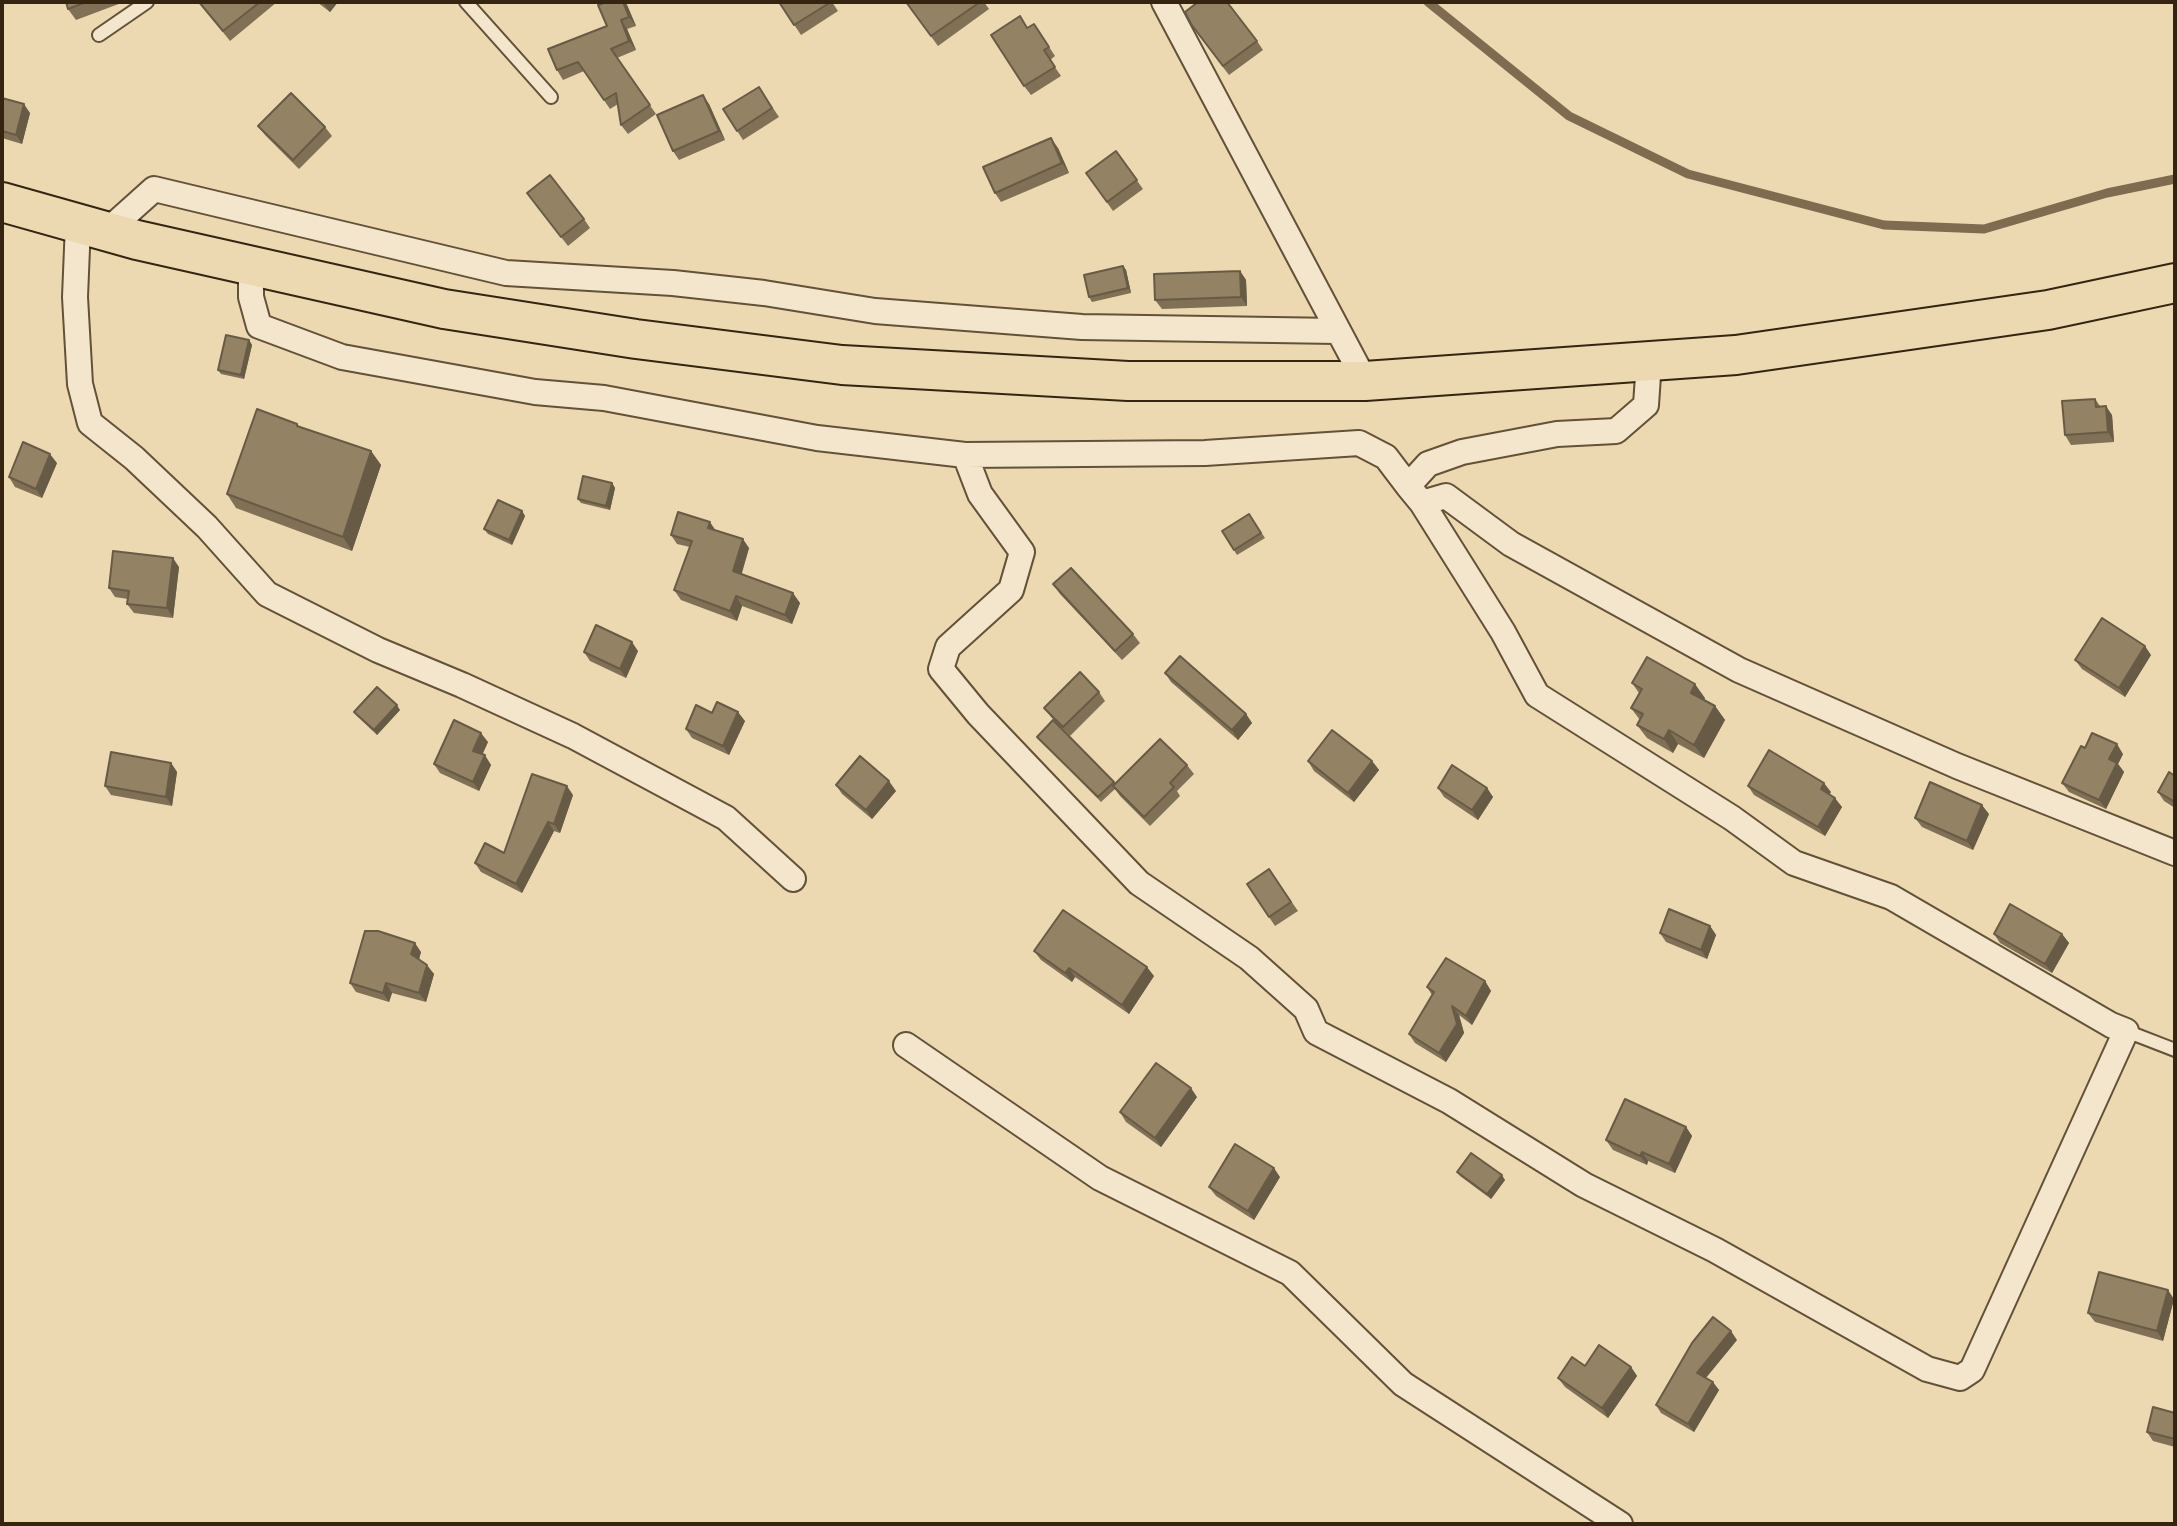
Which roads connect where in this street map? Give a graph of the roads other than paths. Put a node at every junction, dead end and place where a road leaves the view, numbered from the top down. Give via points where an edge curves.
1 (146, 2) edge
2 (466, 2) edge
3 (1164, 2) edge
4 (99, 35) dead end
5 (551, 97) dead end
6 (2, 202) edge
7 (92, 228) junction
8 (251, 266) junction
9 (2175, 284) edge
10 (1337, 331) junction
11 (1649, 361) junction
12 (1366, 381) junction
13 (965, 456) junction
14 (1415, 495) junction
15 (2175, 853) edge
16 (793, 879) dead end
17 (2126, 1031) junction
18 (906, 1045) dead end
19 (2175, 1050) edge
20 (1620, 1524) edge

1 - 4 lane
2 - 5 lane
3 - 10 street
6 - 7 main road
7 - 8 main road
7 - 10 street via 154,189 506,273 673,283 875,310 1082,327
7 - 16 street via 75,298 80,384 90,423 189,510 267,594 378,650 572,736 715,811
8 - 12 main road via 444,309 842,365 1128,381
8 - 13 street via 251,297 259,326 342,357 535,392 604,398 817,438
9 - 11 main road via 2021,314 1736,355
10 - 12 street
11 - 12 main road
11 - 14 street via 1646,405 1616,431 1557,434 1462,452 1428,464
13 - 14 street via 1205,453 1359,443 1386,457
13 - 17 street via 980,494 1022,552 1011,590 948,647 941,669 1139,883 1249,958 1306,1009 1316,1031 1449,1101 1584,1185 1715,1250 1927,1369 1960,1378 1972,1370
14 - 15 street via 1446,496 1511,544 1739,670 1957,766
14 - 17 street via 1503,632 1537,695 1732,818 1794,863 1891,897
17 - 19 lane
18 - 20 street via 1100,1178 1290,1273 1403,1384

